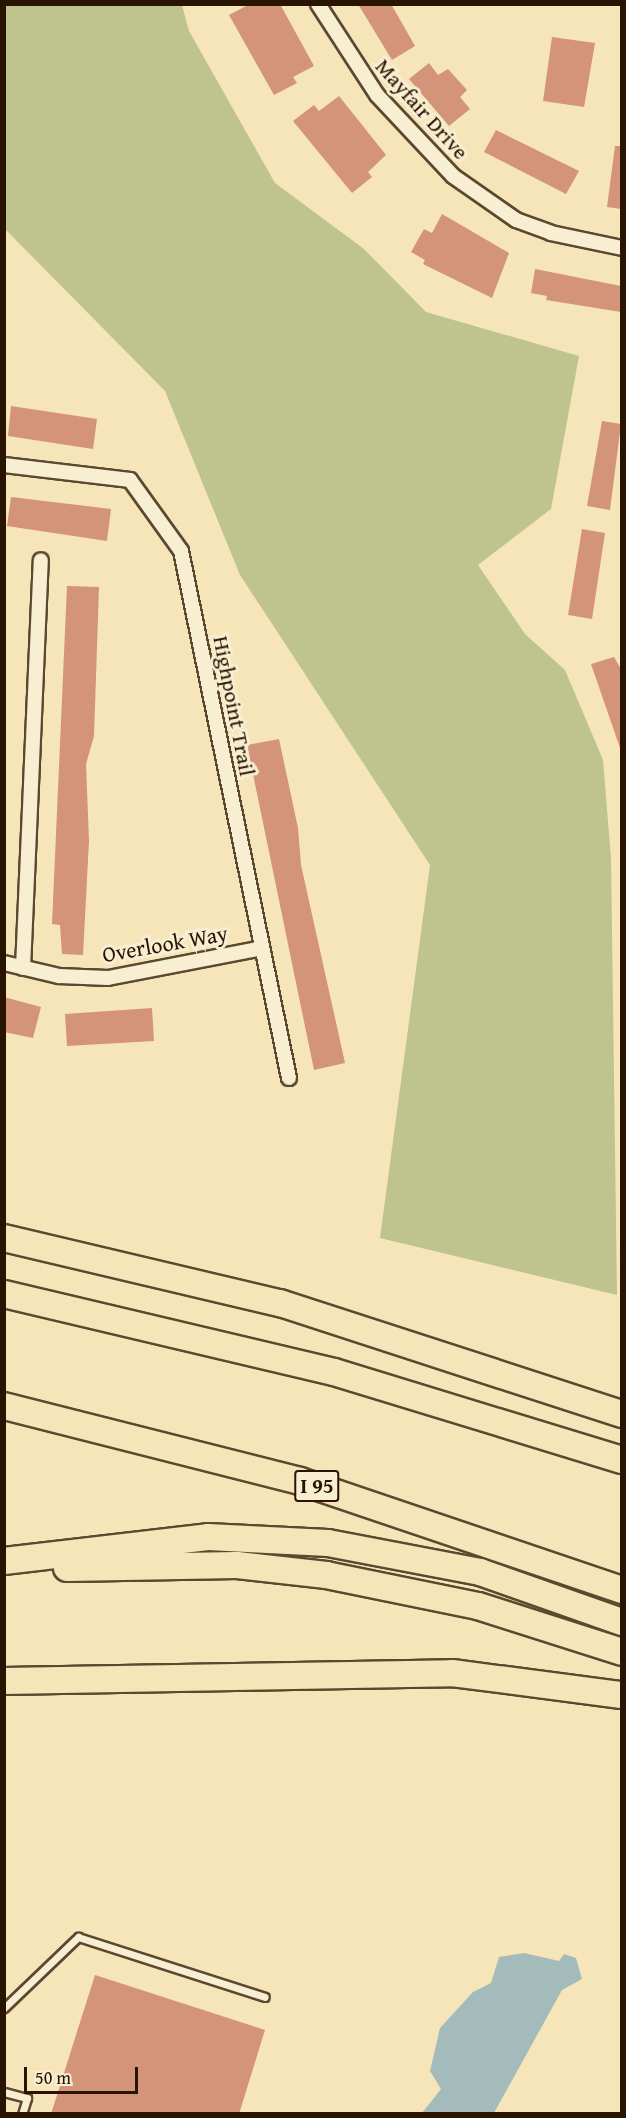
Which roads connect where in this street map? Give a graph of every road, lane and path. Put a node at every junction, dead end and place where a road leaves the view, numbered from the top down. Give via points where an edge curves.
1 (318, 4) edge
2 (621, 248) edge
3 (4, 465) edge
4 (41, 560) dead end
5 (262, 948) junction
6 (4, 963) edge
7 (23, 968) junction
8 (289, 1078) dead end
9 (4, 1238) edge
10 (4, 1294) edge
11 (4, 1406) edge
12 (621, 1414) edge
13 (621, 1460) edge
14 (4, 1561) edge
15 (4, 1575) edge
16 (621, 1590) edge
17 (621, 1622) edge
18 (621, 1652) edge
19 (4, 1681) edge
20 (621, 1695) edge
21 (265, 1997) dead end
22 (4, 2008) edge
23 (4, 2092) edge
24 (22, 2114) edge

1 - 2 street, Mayfair Drive via 377,96 453,176 516,219 551,233
3 - 5 street, Highpoint Trail via 130,480 177,543
4 - 7 street
5 - 7 street, Overlook Way via 108,978 59,976
5 - 8 street, Highpoint Trail
6 - 7 street, Overlook Way
9 - 12 highway via 280,1303
10 - 13 highway via 334,1372
11 - 16 highway, I 95 via 300,1481
14 - 17 highway via 208,1537 328,1543 480,1572
15 - 18 highway via 121,1565 237,1565 326,1575 478,1606
19 - 20 highway via 452,1672
21 - 22 lane via 78,1936
23 - 24 lane via 27,2098

